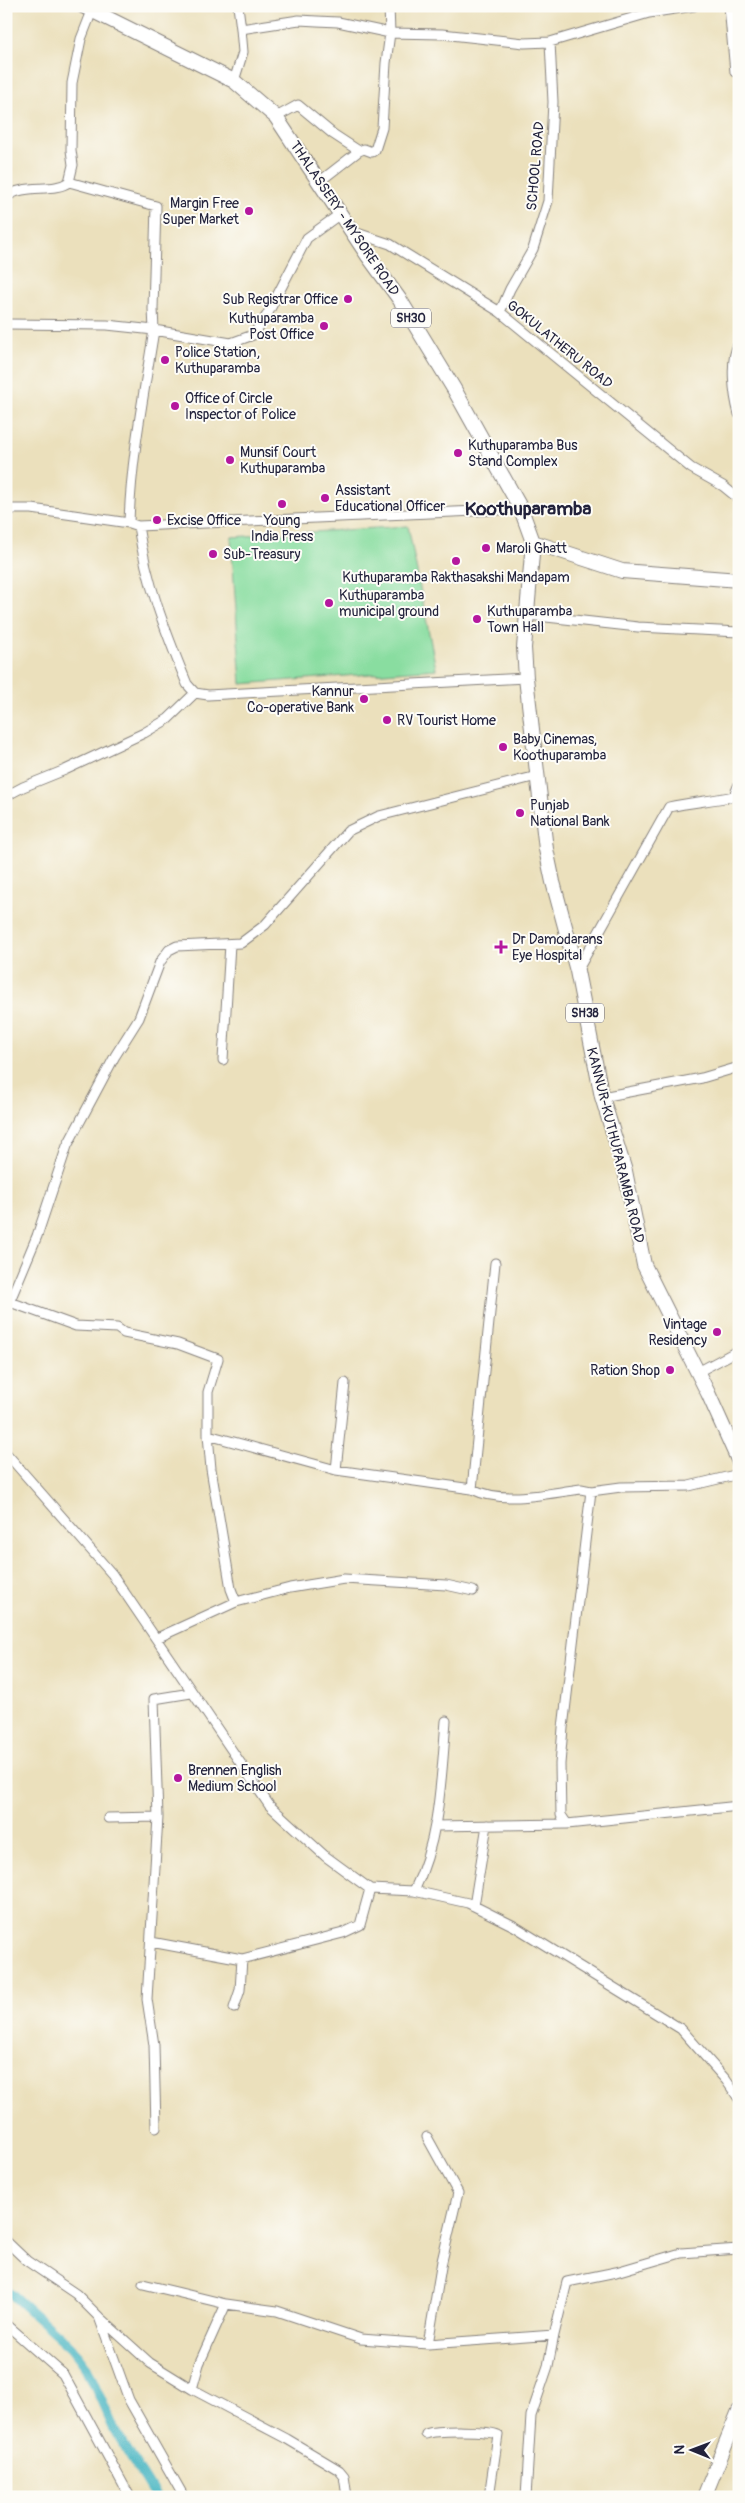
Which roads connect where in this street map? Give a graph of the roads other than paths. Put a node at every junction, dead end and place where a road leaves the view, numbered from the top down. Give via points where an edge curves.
1 (238, 6) edge
2 (389, 6) edge
3 (694, 6) edge
4 (730, 6) edge
5 (87, 8) edge
6 (241, 29) junction
7 (390, 33) junction
8 (550, 42) junction
9 (736, 72) dead end
10 (234, 81) junction
11 (276, 117) junction
12 (359, 150) junction
13 (70, 182) junction
14 (319, 182) junction
15 (6, 197) edge
16 (340, 214) junction
17 (351, 231) junction
18 (500, 312) junction
19 (6, 324) edge
20 (154, 330) junction
21 (739, 343) edge
22 (739, 414) edge
23 (739, 498) edge
24 (6, 509) edge
25 (522, 509) junction
26 (129, 523) junction
27 (138, 526) junction
28 (533, 542) junction
29 (739, 580) edge
30 (528, 615) junction
31 (739, 632) edge
32 (526, 678) junction
33 (195, 693) junction
34 (537, 776) junction
35 (739, 784) edge
36 (6, 796) edge
37 (736, 798) edge
38 (230, 944) junction
39 (576, 971) junction
40 (223, 1060) dead end
41 (739, 1067) edge
42 (602, 1097) junction
43 (495, 1263) dead end
44 (8, 1306) edge
45 (739, 1350) edge
46 (696, 1373) junction
47 (345, 1383) dead end
48 (208, 1435) junction
49 (6, 1453) edge
50 (739, 1462) edge
51 (336, 1470) junction
52 (739, 1474) edge
53 (472, 1489) junction
54 (591, 1491) junction
55 (473, 1591) dead end
56 (236, 1602) junction
57 (157, 1638) junction
58 (192, 1693) junction
59 (446, 1721) dead end
60 (739, 1806) edge
61 (158, 1817) junction
62 (108, 1818) dead end
63 (567, 1824) junction
64 (488, 1825) junction
65 (436, 1826) junction
66 (370, 1890) junction
67 (414, 1891) junction
68 (474, 1906) junction
69 (151, 1942) junction
70 (242, 1958) junction
71 (234, 2008) dead end
72 (739, 2100) edge
73 (156, 2128) dead end
74 (426, 2137) dead end
75 (6, 2241) edge
76 (739, 2249) edge
77 (143, 2284) dead end
78 (226, 2304) junction
79 (99, 2317) junction
80 (6, 2324) edge
81 (554, 2335) junction
82 (428, 2344) junction
83 (192, 2389) junction
84 (739, 2411) edge
85 (426, 2434) dead end
86 (130, 2497) edge
87 (184, 2497) edge
88 (347, 2497) edge
89 (489, 2497) edge
90 (526, 2497) edge
91 (704, 2497) edge

1 - 6 street
2 - 7 street
3 - 8 street via 649,13
4 - 9 street
5 - 10 main road, THALASSERY - MYSORE ROAD / SH30
5 - 13 street via 72,83 73,165
6 - 7 street via 299,20 338,22
6 - 10 street via 242,52
7 - 8 street
7 - 12 street via 382,128 375,150
8 - 18 street, SCHOOL ROAD via 554,102 548,201 533,249
10 - 11 main road, THALASSERY - MYSORE ROAD / SH30
11 - 12 street via 298,105 333,134
11 - 14 main road, THALASSERY - MYSORE ROAD / SH30
12 - 14 street
13 - 15 street via 13,192
13 - 20 street via 156,206
14 - 16 main road, THALASSERY - MYSORE ROAD / SH30
16 - 17 main road, THALASSERY - MYSORE ROAD / SH30
16 - 20 street via 308,238 253,334 231,343
17 - 18 street, GOKULATHERU ROAD via 390,244
17 - 25 main road, THALASSERY - MYSORE ROAD / SH30 via 400,300
18 - 23 street, GOKULATHERU ROAD via 691,468
19 - 20 street via 107,325
20 - 26 street via 130,489
21 - 22 street via 734,376
24 - 26 street via 32,509
25 - 27 street
25 - 28 main road, THALASSERY - MYSORE ROAD / SH30
26 - 27 street
27 - 33 street via 144,565 156,606 187,684
28 - 29 main road via 622,571
28 - 30 main road, KANNUR-KUTHUPARAMBA ROAD / SH38
30 - 31 street via 656,628
30 - 32 main road, KANNUR-KUTHUPARAMBA ROAD / SH38 via 524,648
32 - 33 street via 208,695
32 - 34 main road, KANNUR-KUTHUPARAMBA ROAD / SH38
33 - 36 street via 168,719 144,733
34 - 38 street via 379,816 348,831 265,925 241,943
34 - 39 main road, KANNUR-KUTHUPARAMBA ROAD / SH38 via 546,850
35 - 37 street
37 - 39 street via 669,807
38 - 40 street
38 - 44 street via 177,946 169,950 160,962 139,1018 67,1146 37,1236
39 - 42 main road, KANNUR-KUTHUPARAMBA ROAD / SH38
41 - 42 street via 702,1078
42 - 46 main road, KANNUR-KUTHUPARAMBA ROAD / SH38 via 625,1171 644,1265
43 - 53 street
44 - 48 street via 76,1326 117,1328 124,1333 178,1344 218,1359 208,1392
45 - 46 street
46 - 50 main road, KANNUR-KUTHUPARAMBA ROAD / SH38
47 - 51 street
48 - 51 street
48 - 56 street via 231,1589
49 - 57 street via 112,1574
51 - 53 street
52 - 54 street via 689,1486 620,1487
53 - 54 street via 517,1498 581,1489
54 - 63 street via 560,1764 561,1815
55 - 56 street via 344,1579
56 - 57 street
57 - 58 street
58 - 61 street via 154,1699
58 - 66 street via 269,1805 325,1856
59 - 65 street
60 - 63 street
61 - 62 street
61 - 69 street
63 - 64 street
64 - 65 street
64 - 68 street
65 - 67 street via 425,1869
66 - 67 street
66 - 70 street via 360,1925 343,1933
67 - 68 street
68 - 72 street via 514,1926 681,2029 726,2080
69 - 70 street
69 - 73 street via 147,1999 154,2045
70 - 71 street via 240,1990
74 - 82 street via 458,2193
75 - 79 street via 27,2261 76,2294
76 - 81 street via 681,2253 567,2282
77 - 78 street
78 - 82 street via 277,2311 361,2339
78 - 83 street
79 - 83 street via 150,2363
79 - 87 street via 129,2400
80 - 86 street via 63,2374
81 - 82 street
81 - 90 street via 548,2366 531,2416
83 - 88 street via 339,2470 344,2476
84 - 91 main road
85 - 89 street via 476,2432 498,2435

